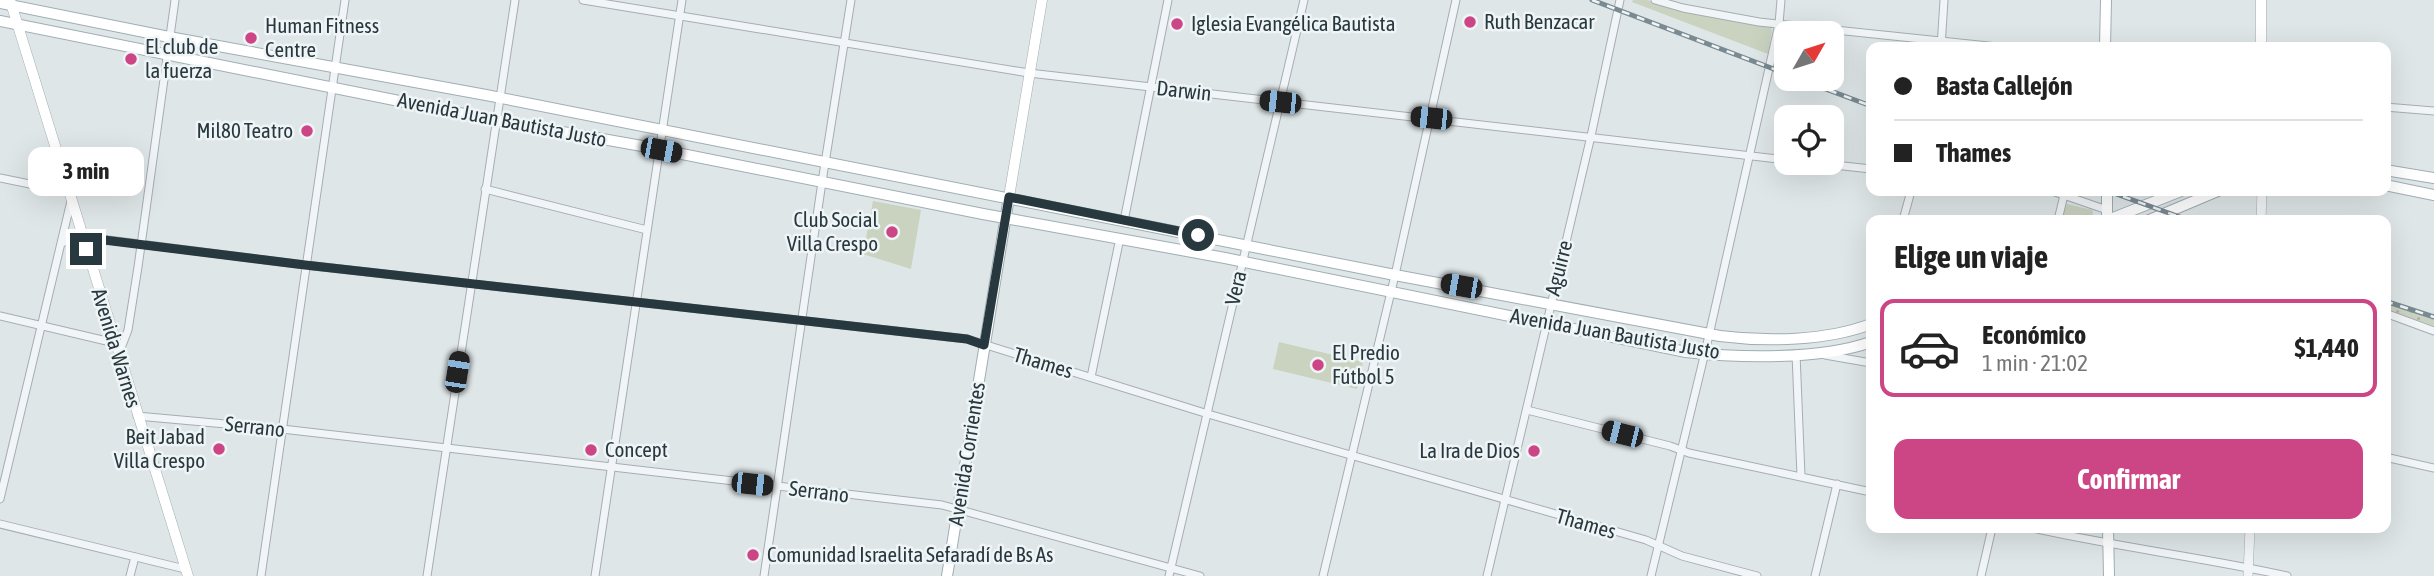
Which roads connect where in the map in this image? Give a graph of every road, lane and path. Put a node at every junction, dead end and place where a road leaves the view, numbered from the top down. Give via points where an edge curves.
1 (175, 0) edge
2 (345, 0) edge
3 (515, 0) edge
4 (583, 0) edge
5 (682, 0) edge
6 (851, 0) edge
7 (1042, 0) edge
8 (1168, 0) edge
9 (1304, 0) edge
10 (1456, 0) edge
11 (1620, 0) edge
12 (1655, 0) edge
13 (1781, 0) edge
14 (1944, 0) edge
15 (2106, 0) edge
16 (2261, 0) edge
17 (7, 3) edge
18 (680, 17) junction
19 (0, 21) edge
20 (1779, 21) edge
21 (1774, 23) edge
22 (17, 25) junction
23 (1844, 32) edge
24 (169, 37) junction
25 (1926, 42) edge
26 (1942, 42) edge
27 (2105, 42) edge
28 (2261, 42) edge
29 (845, 43) junction
30 (1774, 46) edge
31 (168, 55) junction
32 (334, 67) junction
33 (1029, 73) junction
34 (331, 87) junction
35 (1151, 88) junction
36 (500, 97) junction
37 (1280, 102) junction
38 (2391, 107) edge
39 (2434, 111) edge
40 (1431, 118) junction
41 (496, 121) junction
42 (664, 130) junction
43 (1591, 136) junction
44 (661, 150) junction
45 (1749, 156) junction
46 (1774, 159) edge
47 (825, 163) junction
48 (1844, 166) edge
49 (1866, 168) edge
50 (2391, 171) edge
51 (0, 178) edge
52 (2434, 178) edge
53 (822, 182) junction
54 (2391, 186) edge
55 (485, 189) junction
56 (2434, 194) edge
57 (70, 196) junction
58 (1910, 196) edge
59 (2064, 196) edge
60 (2066, 196) edge
61 (2107, 196) edge
62 (2167, 196) edge
63 (2206, 196) edge
64 (2262, 196) edge
65 (1009, 197) junction
66 (1904, 215) edge
67 (2059, 215) edge
68 (2103, 215) edge
69 (2107, 215) edge
70 (2113, 215) edge
71 (2161, 215) edge
72 (2261, 215) edge
73 (1005, 218) junction
74 (1124, 222) junction
75 (647, 230) junction
76 (82, 237) junction
77 (1120, 238) junction
78 (96, 239) junction
79 (62, 243) junction
80 (1247, 244) junction
81 (141, 246) junction
82 (86, 249) junction
83 (1242, 262) junction
84 (305, 265) junction
85 (1395, 275) junction
86 (471, 283) junction
87 (1391, 292) junction
88 (636, 301) junction
89 (1551, 303) junction
90 (2391, 315) edge
91 (0, 316) edge
92 (801, 321) junction
93 (1546, 323) junction
94 (43, 325) junction
95 (1866, 325) edge
96 (2434, 331) edge
97 (1709, 334) junction
98 (115, 343) junction
99 (1866, 344) edge
100 (984, 345) junction
101 (1814, 353) junction
102 (1704, 354) junction
103 (1796, 354) junction
104 (118, 356) junction
105 (1866, 362) edge
106 (1091, 377) junction
107 (1527, 410) junction
108 (1208, 414) junction
109 (137, 416) junction
110 (282, 429) junction
111 (445, 449) junction
112 (1680, 449) junction
113 (1350, 456) junction
114 (2391, 458) edge
115 (613, 468) junction
116 (2434, 468) edge
117 (1801, 476) junction
118 (1837, 484) junction
119 (777, 487) junction
120 (1866, 491) edge
121 (0, 499) edge
122 (1505, 501) junction
123 (958, 508) junction
124 (0, 524) edge
125 (1991, 533) edge
126 (2054, 533) edge
127 (2108, 533) edge
128 (2250, 533) edge
129 (1658, 545) junction
130 (2108, 545) junction
131 (135, 557) junction
132 (1170, 572) edge
133 (2248, 572) edge
134 (187, 573) edge
135 (130, 576) edge
136 (261, 576) edge
137 (427, 576) edge
138 (596, 576) edge
139 (764, 576) edge
140 (947, 576) edge
141 (1200, 576) edge
142 (1323, 576) edge
143 (1487, 576) edge
144 (1651, 576) edge
145 (1757, 576) edge
146 (1815, 576) edge
147 (1980, 576) edge
148 (2109, 576) edge
149 (2287, 576) edge

1 - 24 street
2 - 32 street
3 - 36 street
4 - 18 street, Darwin
5 - 18 street
6 - 29 street
7 - 33 main road, Avenida Corrientes
8 - 35 street
9 - 37 street, Vera
10 - 40 street
11 - 43 street, Aguirre
12 - 21 street
13 - 20 street
14 - 26 street
15 - 27 main road
16 - 28 main road
17 - 22 main road, Avenida Warnes
17 - 24 main road, Avenida Juan Bautista Justo
18 - 29 street, Darwin
18 - 42 street
19 - 22 main road, Avenida Juan Bautista Justo
22 - 31 main road, Avenida Juan Bautista Justo
22 - 57 main road, Avenida Warnes
23 - 25 street
24 - 31 street
24 - 32 main road, Avenida Juan Bautista Justo
29 - 33 street, Darwin
29 - 47 street
30 - 45 street
31 - 34 main road, Avenida Juan Bautista Justo
31 - 81 street
32 - 34 street
32 - 36 main road, Avenida Juan Bautista Justo
33 - 35 street, Darwin
33 - 65 main road, Avenida Corrientes
34 - 41 main road, Avenida Juan Bautista Justo
34 - 84 street
35 - 37 street, Darwin
35 - 74 street
36 - 41 street
36 - 42 main road, Avenida Juan Bautista Justo
37 - 40 street, Darwin
37 - 80 street, Vera
38 - 39 street
40 - 43 street, Darwin
40 - 85 street
41 - 44 main road, Avenida Juan Bautista Justo
41 - 55 street
42 - 44 street
42 - 47 main road, Avenida Juan Bautista Justo
43 - 45 street, Darwin
43 - 89 street, Aguirre
44 - 53 main road, Avenida Juan Bautista Justo
44 - 75 street
45 - 46 street, Darwin
45 - 97 street
47 - 53 street
47 - 65 main road, Avenida Juan Bautista Justo
48 - 49 street
50 - 52 main road
51 - 57 street
53 - 73 main road, Avenida Juan Bautista Justo
53 - 92 street
54 - 56 main road
55 - 75 street
55 - 86 street
57 - 76 main road, Avenida Warnes
57 - 79 street
58 - 66 street
59 - 67 street
60 - 68 street
61 - 69 main road
62 - 70 main road
63 - 71 main road
64 - 72 street
65 - 73 main road, Avenida Corrientes
65 - 74 main road, Avenida Juan Bautista Justo
73 - 77 main road, Avenida Juan Bautista Justo
73 - 100 main road, Avenida Corrientes
74 - 80 main road, Avenida Juan Bautista Justo
75 - 88 street
76 - 78 street, Thames
76 - 79 street
76 - 82 main road, Avenida Warnes
77 - 83 main road, Avenida Juan Bautista Justo
77 - 106 street
78 - 81 street, Thames
78 - 82 street
79 - 94 street
80 - 83 street, Vera
80 - 85 main road, Avenida Juan Bautista Justo
81 - 84 street, Thames
81 - 104 street via 128,330
82 - 98 main road, Avenida Warnes
83 - 87 main road, Avenida Juan Bautista Justo
83 - 108 street, Vera
84 - 86 street, Thames
84 - 110 street
85 - 87 street
85 - 89 main road, Avenida Juan Bautista Justo
86 - 88 street, Thames
86 - 111 street
87 - 93 main road, Avenida Juan Bautista Justo
87 - 113 street
88 - 92 street, Thames
88 - 115 street
89 - 93 street, Aguirre
89 - 97 main road, Avenida Juan Bautista Justo
90 - 96 street
91 - 94 street
92 - 100 street, Thames via 967,339
92 - 119 street
93 - 102 main road, Avenida Juan Bautista Justo
93 - 107 street, Aguirre
94 - 98 street
94 - 121 street
95 - 97 main road, Avenida Juan Bautista Justo via 1802,337
97 - 102 street
98 - 104 main road, Avenida Warnes
99 - 101 main road, Avenida Juan Bautista Justo
100 - 106 street, Thames
100 - 123 main road, Avenida Corrientes
101 - 103 main road, Avenida Juan Bautista Justo
101 - 105 street
102 - 103 main road, Avenida Juan Bautista Justo
102 - 112 street
103 - 117 street
104 - 109 main road, Avenida Warnes
106 - 108 street, Thames
107 - 112 street
107 - 122 street, Aguirre
108 - 113 street, Thames
108 - 132 street, Vera
109 - 110 street, Serrano
109 - 134 main road, Avenida Warnes
110 - 111 street, Serrano
110 - 136 street
111 - 115 street, Serrano
111 - 137 street
112 - 117 street
112 - 129 street
113 - 122 street, Thames
113 - 142 street
114 - 116 street
115 - 119 street, Serrano
115 - 138 street
117 - 118 street
118 - 120 street
118 - 146 street
119 - 123 street, Serrano
119 - 139 street
122 - 129 street, Thames
122 - 143 street, Aguirre
123 - 132 street, Serrano
123 - 140 main road, Avenida Corrientes
124 - 131 street
125 - 147 street
126 - 130 street
127 - 130 main road
128 - 133 street
129 - 144 street
129 - 145 street, Thames
130 - 133 street
130 - 148 main road
131 - 134 street
131 - 135 street
132 - 141 street, Serrano
133 - 149 street

